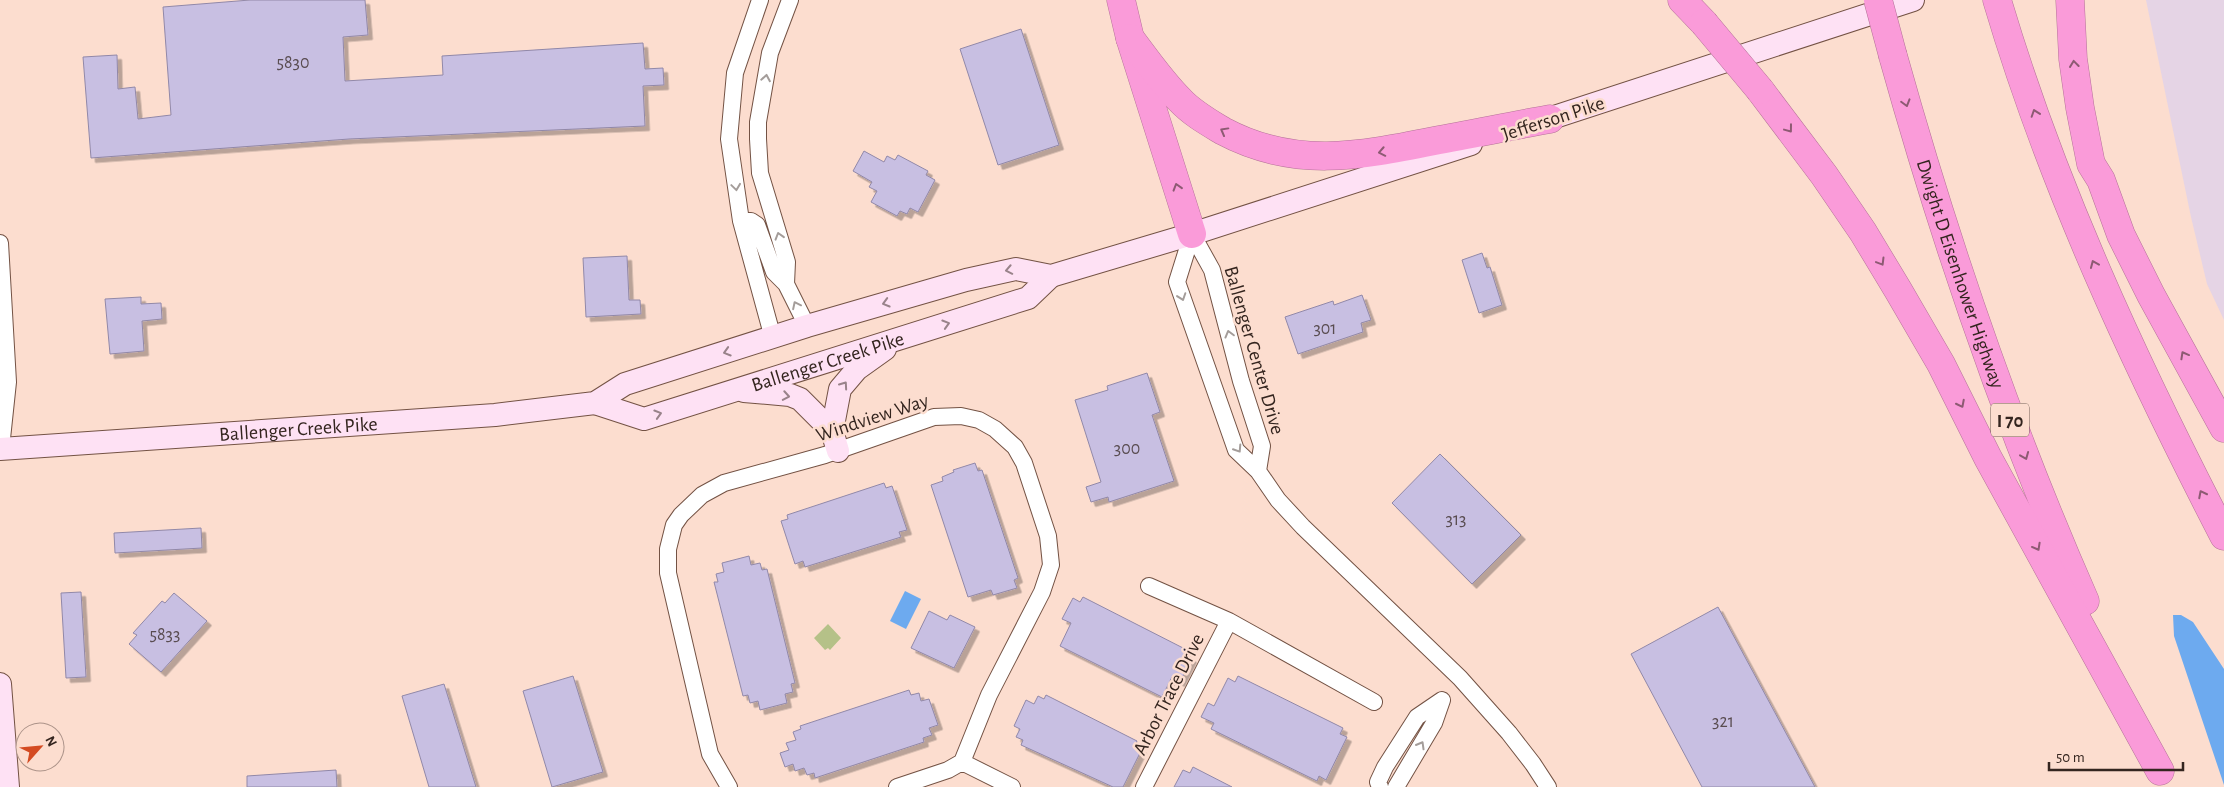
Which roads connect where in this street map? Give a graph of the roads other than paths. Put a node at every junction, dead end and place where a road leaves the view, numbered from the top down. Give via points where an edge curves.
1 (760, 0) edge
2 (790, 0) edge
3 (1121, 0) edge
4 (1682, 0) edge
5 (1878, 0) edge
6 (1913, 0) edge
7 (2070, 0) edge
8 (1999, 9) edge
9 (1130, 38) junction
10 (1550, 119) junction
11 (2092, 164) junction
12 (741, 221) junction
13 (1192, 234) junction
14 (0, 243) edge
15 (1051, 276) junction
16 (786, 284) junction
17 (806, 326) junction
18 (773, 338) junction
19 (900, 339) junction
20 (738, 390) junction
21 (596, 402) junction
22 (2224, 428) edge
23 (835, 441) junction
24 (2180, 452) junction
25 (0, 454) edge
26 (1258, 471) junction
27 (2224, 536) edge
28 (1149, 586) dead end
29 (1229, 621) junction
30 (1460, 678) junction
31 (0, 684) edge
32 (1442, 700) junction
33 (1374, 702) dead end
34 (962, 762) junction
35 (2164, 779) edge
36 (8, 787) edge
37 (729, 787) edge
38 (897, 787) edge
39 (1012, 787) edge
40 (1144, 787) edge
41 (1380, 787) edge
42 (1396, 787) edge
43 (1548, 787) edge

1 -> 12 street via 735,73 730,123 729,139
16 -> 2 street via 787,262 760,174 758,122 770,53
3 - 9 highway
4 -> 35 highway, bridge via 1760,90 1863,232 1941,364 1988,458
5 -> 35 highway, Dwight D Eisenhower Highway / I 70, bridge via 1925,172 2007,413 2065,555
6 - 10 main road, Jefferson Pike
11 -> 7 highway via 2072,50
24 -> 8 highway via 2137,364 2081,233
10 -> 9 highway via 1368,154 1296,156 1264,149 1207,122 1180,101
13 -> 9 highway
10 - 13 main road, Jefferson Pike
22 -> 11 highway via 2151,295 2121,235
11 - 24 highway via 2088,184 2105,241
12 - 16 street via 757,225 774,272
12 - 18 street
13 - 15 main road, Ballenger Creek Pike
26 -> 13 street, Ballenger Center Drive via 1262,446 1212,270
13 -> 26 street via 1177,282 1236,450
14 - 25 street via 8,382
15 -> 17 main road, Ballenger Creek Pike via 1016,268
19 -> 15 main road, Ballenger Creek Pike via 1028,298
17 -> 16 street
17 - 18 main road, Ballenger Creek Pike
18 -> 21 main road, Ballenger Creek Pike via 624,384
19 - 20 main road, Ballenger Creek Pike
23 -> 19 main road via 840,389 857,369
21 -> 20 main road, Ballenger Creek Pike via 644,419
20 -> 23 main road via 800,399
21 - 25 main road, Ballenger Creek Pike via 495,416
23 - 34 street, Windview Way via 952,416 979,420 995,428 1009,440 1024,463 1048,536 1051,565 1042,592 988,695
23 - 37 street, Windview Way via 710,490 681,515 670,536 667,561 670,582 710,754
27 -> 24 highway
26 - 30 street via 1278,500 1303,527
28 - 29 street, Arbor Trace Drive
29 - 33 street, Arbor Trace Drive
29 - 40 street, Arbor Trace Drive
30 - 32 street
30 - 43 street via 1509,733
31 - 36 main road
32 - 41 street via 1417,717 1385,767 1378,782
42 -> 32 street via 1434,723
34 - 38 street
34 - 39 street

